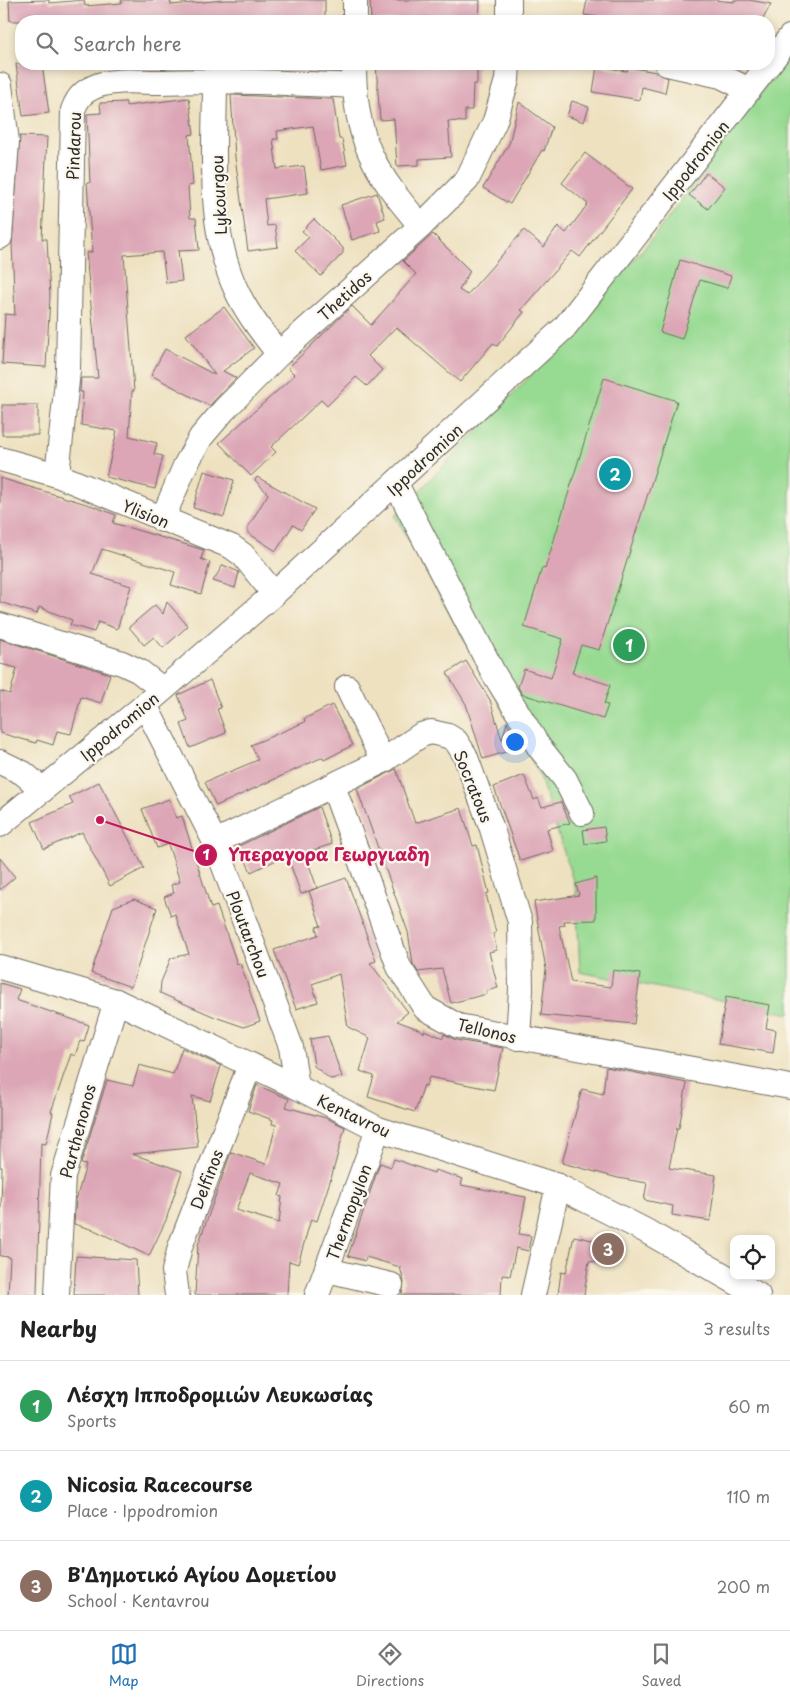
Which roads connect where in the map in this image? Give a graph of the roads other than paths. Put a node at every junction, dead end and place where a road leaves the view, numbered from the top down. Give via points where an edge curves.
1 (355, 0) edge
2 (510, 0) edge
3 (355, 15) edge
4 (509, 15) edge
5 (790, 37) edge
6 (775, 56) edge
7 (508, 70) edge
8 (694, 70) edge
9 (764, 70) edge
10 (354, 75) edge
11 (215, 80) junction
12 (0, 85) edge
13 (749, 90) junction
14 (421, 226) junction
15 (0, 237) edge
16 (279, 354) junction
17 (0, 460) edge
18 (57, 475) junction
19 (396, 484) junction
20 (162, 520) junction
21 (274, 594) junction
22 (0, 625) edge
23 (347, 687) dead end
24 (162, 690) junction
25 (145, 705) junction
26 (382, 761) junction
27 (0, 762) edge
28 (334, 786) junction
29 (43, 790) junction
30 (582, 813) dead end
31 (0, 825) edge
32 (214, 842) junction
33 (0, 967) edge
34 (116, 1002) junction
35 (518, 1038) junction
36 (250, 1065) junction
37 (296, 1087) junction
38 (790, 1087) edge
39 (378, 1129) junction
40 (558, 1186) junction
41 (327, 1270) junction
42 (391, 1285) dead end
43 (57, 1295) edge
44 (177, 1295) edge
45 (317, 1295) edge
46 (533, 1295) edge
47 (758, 1295) edge

1 - 3 street
2 - 4 street
5 - 6 street, Ippodromion
7 - 14 street, Thetidos via 495,121 467,180
8 - 13 street via 721,76
9 - 13 street, Ippodromion
10 - 11 street, Pindarou
10 - 14 street via 359,122 372,160 383,181
11 - 16 street, Lykourgou via 219,238 238,294 254,322
11 - 18 street, Pindarou via 108,84 83,92 77,99 73,110 68,371
12 - 15 street via 7,142
13 - 19 street, Ippodromion via 564,328
14 - 16 street, Thetidos
16 - 20 street, Thetidos via 201,437
17 - 18 street, Ylision
18 - 20 street, Ylision
19 - 21 street, Ippodromion
19 - 30 street via 494,674 539,747 565,779
20 - 21 street, Ylision via 238,551
21 - 24 street, Ippodromion
22 - 24 street via 122,662
23 - 26 street
24 - 25 street, Ippodromion
25 - 29 street, Ippodromion
25 - 32 street, Ploutarchou
26 - 28 street, Socratous
26 - 35 street, Socratous via 432,732 456,741 465,756 492,829 520,922
27 - 29 street via 23,773
28 - 32 street, Socratous
28 - 35 street, Tellonos via 399,967 425,1008 458,1026
29 - 31 street, Ippodromion
32 - 37 street, Ploutarchou via 291,1047
33 - 34 street, Kentavrou
34 - 36 street, Kentavrou
34 - 43 street, Parthenonos via 63,1176
35 - 38 street, Tellonos
36 - 37 street, Kentavrou
36 - 44 street, Delfinos via 180,1247 174,1271
37 - 39 street, Kentavrou
39 - 40 street, Kentavrou
39 - 41 street, Thermopylon
40 - 46 street
40 - 47 street, Kentavrou via 646,1231
41 - 42 street
41 - 45 street, Thermopylon

